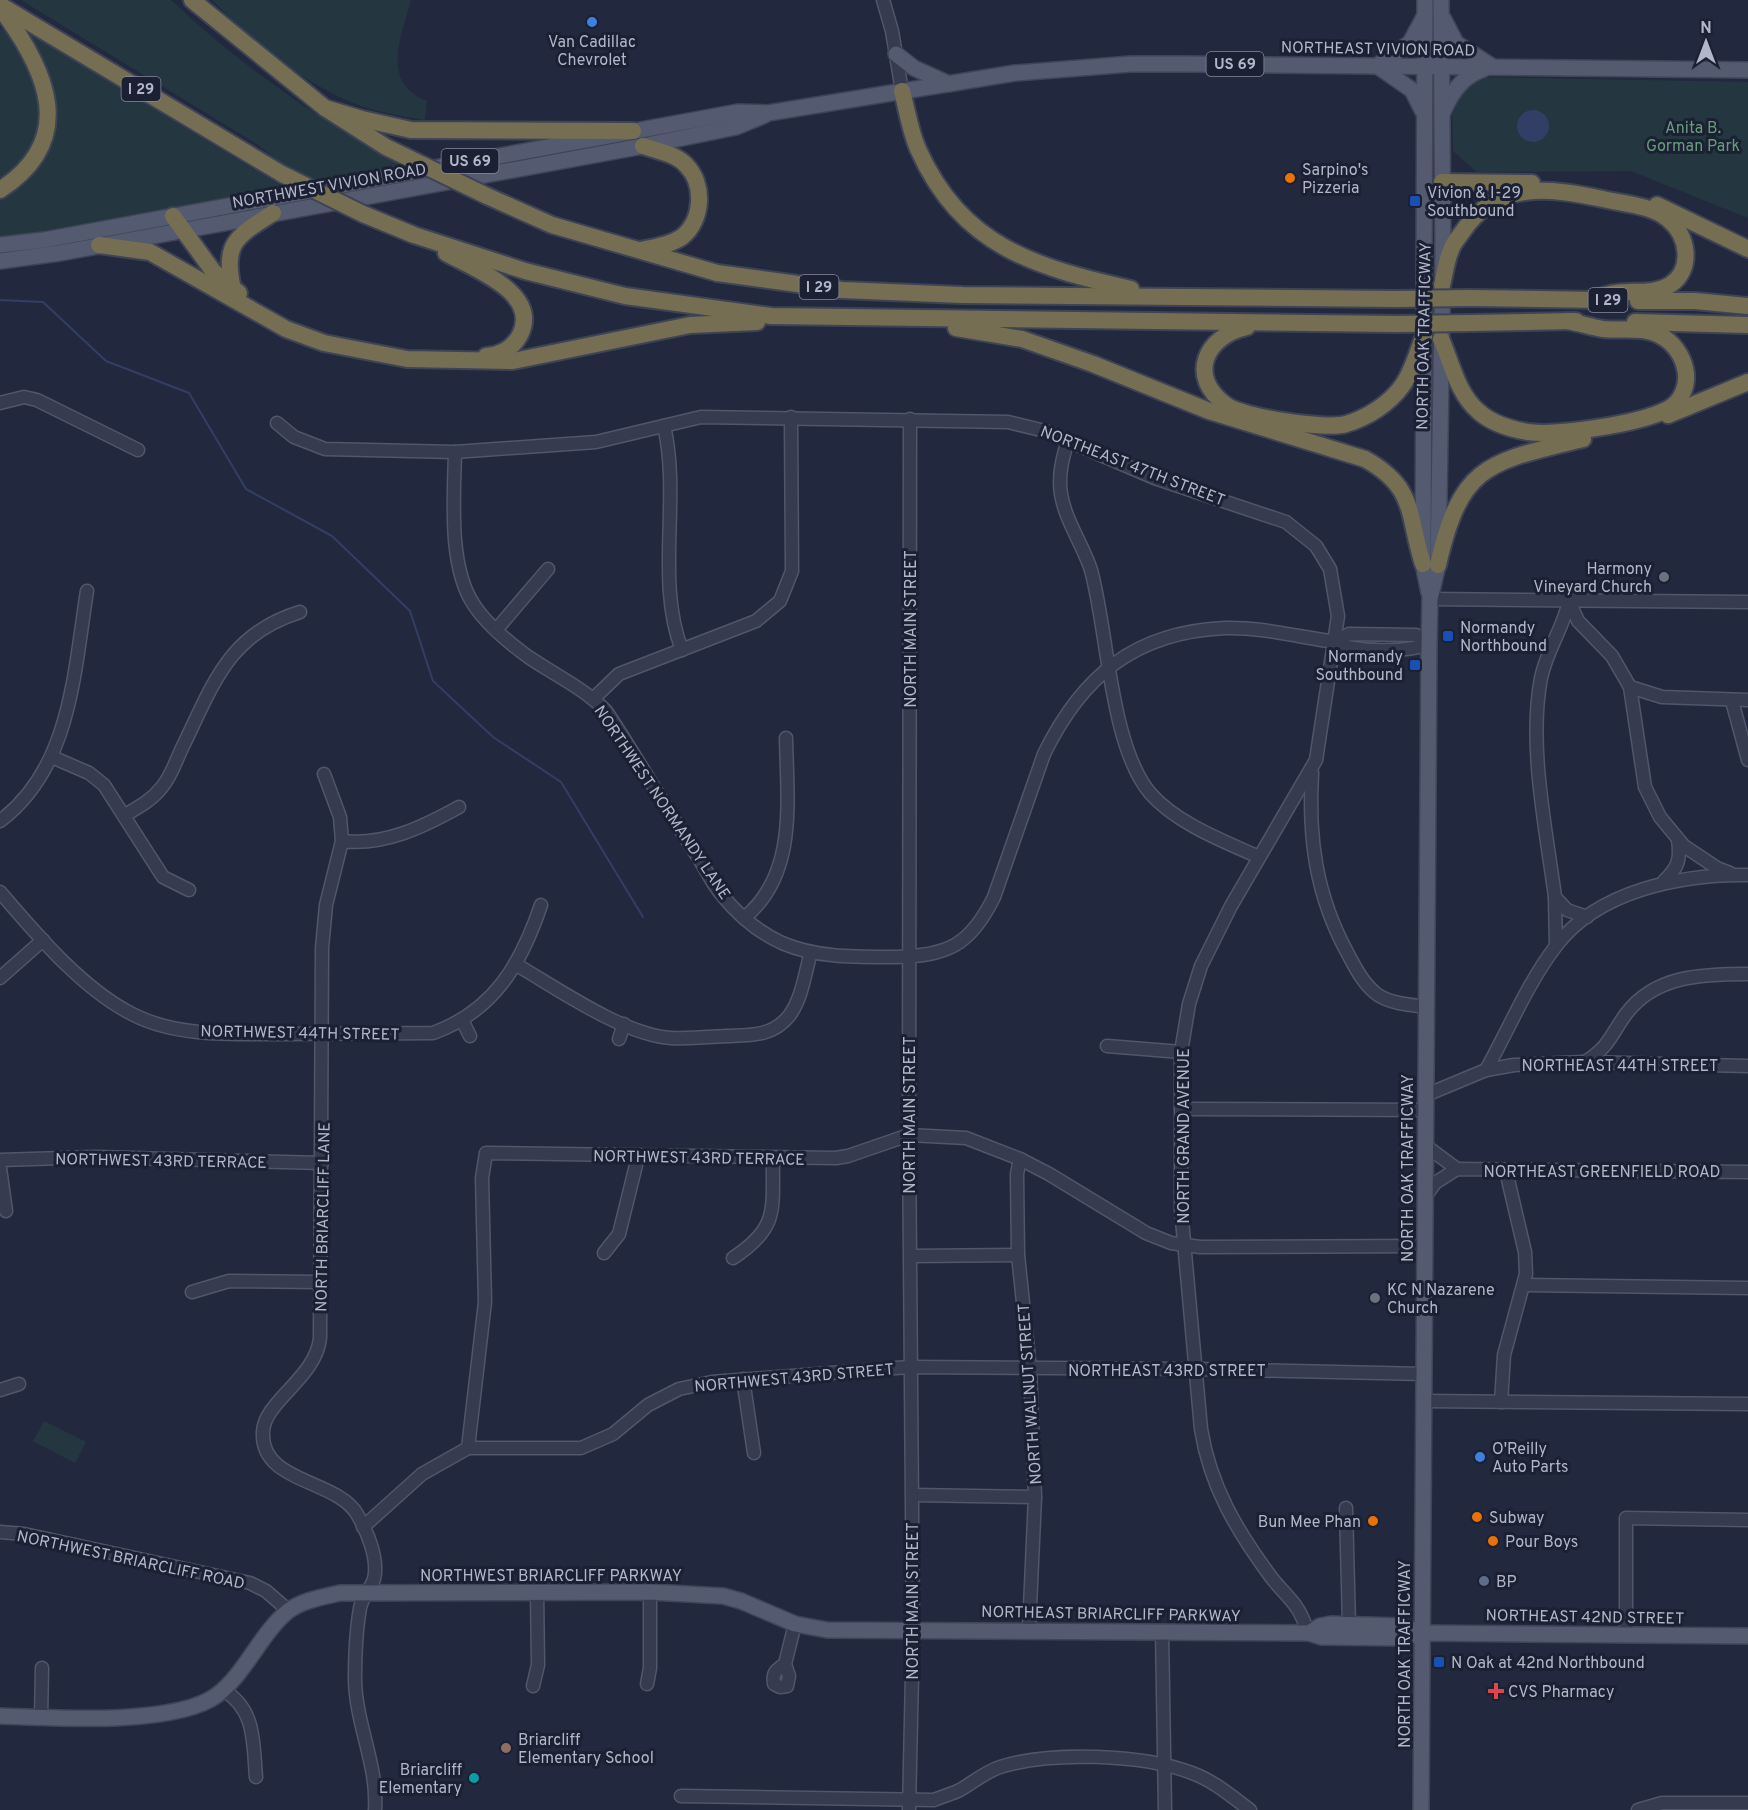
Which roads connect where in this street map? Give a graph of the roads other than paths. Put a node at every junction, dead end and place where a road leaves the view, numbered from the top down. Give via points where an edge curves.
1 (192, 0) edge
2 (883, 0) edge
3 (0, 6) edge
4 (1425, 7) edge
5 (1441, 7) edge
6 (896, 54) junction
7 (1377, 66) junction
8 (1441, 66) junction
9 (1425, 67) junction
10 (1493, 67) junction
11 (1748, 70) edge
12 (949, 84) junction
13 (902, 91) junction
14 (325, 108) junction
15 (768, 113) junction
16 (1425, 116) junction
17 (1442, 116) junction
18 (633, 131) junction
19 (644, 146) junction
20 (1442, 182) junction
21 (0, 190) edge
22 (273, 213) junction
23 (173, 216) junction
24 (185, 229) junction
25 (414, 235) junction
26 (0, 245) edge
27 (99, 245) junction
28 (1748, 249) edge
29 (1443, 250) junction
30 (636, 251) junction
31 (0, 261) edge
32 (1442, 285) junction
33 (233, 289) junction
34 (1164, 296) junction
35 (1590, 300) junction
36 (1748, 306) edge
37 (827, 317) junction
38 (923, 320) junction
39 (1273, 321) junction
40 (1567, 321) junction
41 (1748, 325) edge
42 (1424, 336) junction
43 (1441, 339) junction
44 (1748, 382) edge
45 (0, 403) edge
46 (791, 417) junction
47 (910, 419) junction
48 (278, 423) dead end
49 (664, 426) junction
50 (1068, 441) junction
51 (138, 450) dead end
52 (455, 452) junction
53 (1430, 565) junction
54 (548, 570) dead end
55 (87, 591) dead end
56 (1430, 599) junction
57 (1569, 601) junction
58 (1748, 602) edge
59 (300, 612) dead end
60 (1578, 621) junction
61 (1563, 622) junction
62 (496, 630) junction
63 (1335, 642) junction
64 (1429, 644) junction
65 (682, 650) junction
66 (1112, 659) junction
67 (1098, 676) junction
68 (1113, 682) junction
69 (1630, 687) junction
70 (1657, 696) junction
71 (593, 699) junction
72 (1748, 700) edge
73 (1732, 701) junction
74 (1635, 712) junction
75 (1748, 717) edge
76 (1739, 736) junction
77 (786, 738) dead end
78 (52, 757) junction
79 (1748, 760) edge
80 (1312, 769) junction
81 (324, 774) dead end
82 (1295, 796) junction
83 (1310, 801) junction
84 (459, 807) dead end
85 (125, 815) junction
86 (0, 821) edge
87 (1678, 840) junction
88 (342, 842) junction
89 (1259, 858) junction
90 (1742, 875) edge
91 (1662, 883) junction
92 (189, 890) dead end
93 (0, 892) edge
94 (1555, 897) junction
95 (541, 905) dead end
96 (1587, 917) junction
97 (744, 918) junction
98 (43, 940) junction
99 (1556, 945) junction
100 (811, 952) junction
101 (909, 957) junction
102 (515, 964) junction
103 (1748, 974) edge
104 (0, 978) edge
105 (1427, 1007) junction
106 (462, 1020) junction
107 (624, 1024) junction
108 (323, 1034) junction
109 (470, 1036) dead end
110 (619, 1040) dead end
111 (1500, 1044) junction
112 (1608, 1045) junction
113 (1107, 1046) dead end
114 (1181, 1052) junction
115 (1585, 1062) junction
116 (1615, 1063) junction
117 (1514, 1065) junction
118 (1748, 1066) edge
119 (1486, 1070) junction
120 (1426, 1102) junction
121 (1181, 1109) junction
122 (909, 1135) junction
123 (1425, 1146) junction
124 (638, 1157) junction
125 (773, 1158) junction
126 (1020, 1159) junction
127 (0, 1160) edge
128 (322, 1163) junction
129 (0, 1168) edge
130 (1457, 1169) junction
131 (1506, 1171) junction
132 (1748, 1172) edge
133 (1425, 1197) junction
134 (6, 1211) dead end
135 (1183, 1245) junction
136 (1425, 1246) junction
137 (604, 1253) dead end
138 (911, 1256) junction
139 (1018, 1256) junction
140 (733, 1258) dead end
141 (321, 1282) junction
142 (1525, 1285) junction
143 (1748, 1288) edge
144 (192, 1292) dead end
145 (909, 1367) junction
146 (1197, 1369) junction
147 (1030, 1370) junction
148 (1424, 1374) junction
149 (743, 1379) junction
150 (19, 1384) dead end
151 (0, 1390) edge
152 (1424, 1401) junction
153 (1502, 1402) junction
154 (1748, 1404) edge
155 (468, 1448) junction
156 (754, 1453) dead end
157 (913, 1495) junction
158 (1035, 1497) junction
159 (1346, 1508) dead end
160 (1748, 1520) edge
161 (363, 1527) junction
162 (0, 1532) edge
163 (537, 1591) junction
164 (367, 1592) junction
165 (650, 1592) junction
166 (289, 1611) junction
167 (795, 1624) junction
168 (1349, 1625) junction
169 (1029, 1629) junction
170 (913, 1630) junction
171 (1162, 1631) junction
172 (1309, 1633) junction
173 (1422, 1633) junction
174 (1626, 1634) junction
175 (1748, 1636) edge
176 (785, 1664) dead end
177 (42, 1668) dead end
178 (647, 1684) dead end
179 (533, 1686) dead end
180 (223, 1689) junction
181 (0, 1716) edge
182 (41, 1718) junction
183 (1166, 1766) junction
184 (256, 1777) dead end
185 (681, 1796) dead end
186 (1748, 1803) edge
187 (909, 1804) edge
188 (375, 1810) edge
189 (1165, 1810) edge
190 (1250, 1810) edge
191 (1421, 1810) edge
192 (1638, 1810) edge

1 - 14 highway, I 29
2 - 6 street
3 - 21 highway via 43,77 48,109 45,135 36,158 19,178
3 - 25 highway, I 29, bridge via 282,174
4 - 7 main road via 1410,43
4 - 9 main road, NORTH OAK TRAFFICWAY
5 - 8 main road, NORTH OAK TRAFFICWAY
5 - 10 main road via 1456,43
6 - 12 main road via 914,68
6 - 13 street
7 - 9 main road, NORTHEAST VIVION ROAD / US 69
7 - 12 main road, NORTHEAST VIVION ROAD / US 69 via 1131,64 1016,73
7 - 16 main road via 1413,90
8 - 9 main road, NORTHEAST VIVION ROAD / US 69
8 - 10 main road, NORTHEAST VIVION ROAD / US 69
8 - 17 main road, NORTH OAK TRAFFICWAY
9 - 16 main road, NORTH OAK TRAFFICWAY
9 - 29 main road via 1435,99 1434,228
10 - 11 main road, NORTHEAST VIVION ROAD / US 69
10 - 17 main road via 1471,73 1450,96
12 - 13 main road, NORTHEAST VIVION ROAD / US 69
13 - 15 main road, NORTHWEST VIVION ROAD / US 69
13 - 34 highway via 917,146 933,181 986,235 1046,268
14 - 18 highway via 411,129
14 - 30 highway, I 29, bridge via 386,147 487,196 552,225
15 - 18 main road, NORTHWEST VIVION ROAD / US 69 via 738,112
15 - 19 main road, NORTHWEST VIVION ROAD / US 69 via 736,128
16 - 42 main road, NORTH OAK TRAFFICWAY
17 - 20 main road, NORTH OAK TRAFFICWAY
18 - 23 main road, NORTHWEST VIVION ROAD / US 69
19 - 22 main road, NORTHWEST VIVION ROAD / US 69
19 - 30 highway via 675,156 687,165 698,187 699,200 692,226 681,237
20 - 28 highway via 1554,183 1607,191 1679,213
20 - 29 main road, NORTH OAK TRAFFICWAY
22 - 24 main road, NORTHWEST VIVION ROAD / US 69
22 - 33 highway via 238,235 228,267
23 - 24 highway
23 - 26 main road, NORTHWEST VIVION ROAD / US 69
24 - 27 main road, NORTHWEST VIVION ROAD / US 69
24 - 33 highway via 213,271
25 - 33 highway via 510,289 521,303 525,318 515,345 489,356 382,349 293,324
25 - 37 highway, I 29 via 525,271 625,296 771,316
27 - 31 main road, NORTHWEST VIVION ROAD / US 69
27 - 37 highway via 150,252 295,332 324,343 407,359 513,361 690,325
29 - 32 main road, NORTH OAK TRAFFICWAY
30 - 34 highway, I 29 via 717,273 842,290
32 - 35 highway via 1451,248 1472,218 1491,202 1517,193 1568,192 1652,209 1668,218 1687,249 1683,268 1671,284 1655,291 1617,292
32 - 43 main road, NORTH OAK TRAFFICWAY
34 - 35 highway, I 29, bridge
35 - 36 highway, I 29
37 - 38 highway, I 29
38 - 39 highway, I 29
38 - 53 highway via 1022,339 1209,411 1365,459 1384,470 1403,491 1412,512 1415,539
39 - 40 highway, I 29, bridge
39 - 42 highway via 1223,334 1212,344 1204,370 1216,396 1227,406 1295,423 1343,425 1388,402 1404,385
40 - 41 highway, I 29
40 - 43 highway via 1662,336 1683,359 1686,376 1682,394 1666,410 1624,421 1573,432 1517,430 1491,420 1468,400
42 - 53 main road, NORTH OAK TRAFFICWAY
43 - 53 main road, NORTH OAK TRAFFICWAY
44 - 53 highway via 1667,416 1513,456 1489,468 1452,512
45 - 51 street via 24,397 37,400
46 - 47 street, NORTHEAST 47TH STREET
46 - 49 street, NORTHEAST 47TH STREET via 701,417
46 - 65 street via 792,564 784,595 762,618
47 - 50 street, NORTHEAST 47TH STREET via 1008,422
47 - 101 street, NORTH MAIN STREET
48 - 52 street, NORTHEAST 47TH STREET via 304,443 325,449
49 - 52 street, NORTHEAST 47TH STREET via 596,442
49 - 65 street via 671,475 671,591 675,631
50 - 63 street, NORTHEAST 47TH STREET via 1157,478 1286,522 1316,546 1330,569 1338,616
50 - 66 street via 1062,457 1061,497 1090,568
52 - 62 street, NORTHWEST NORMANDY LANE via 458,564 474,605
53 - 56 main road, NORTH OAK TRAFFICWAY
54 - 62 street
55 - 78 street via 70,704
56 - 57 street
56 - 64 main road, NORTH OAK TRAFFICWAY
57 - 58 street
57 - 60 street
57 - 61 street
59 - 85 street via 258,631 229,658 168,778 149,800
60 - 61 street
60 - 69 street via 1612,656
61 - 94 street via 1547,652 1537,722
62 - 71 street, NORTHWEST NORMANDY LANE
63 - 64 street via 1349,634 1416,634
63 - 66 street, NORTHWEST NORMANDY LANE via 1226,628 1159,641
63 - 80 street, NORTH GRAND AVENUE
64 - 105 main road, NORTH OAK TRAFFICWAY
65 - 71 street via 620,674
66 - 67 street, NORTHWEST NORMANDY LANE
66 - 68 street
67 - 68 street
67 - 101 street, NORTHWEST NORMANDY LANE via 1068,713 1044,754 984,918 969,936 948,950
68 - 89 street via 1126,749 1150,793 1195,828
69 - 70 street
69 - 74 street
70 - 73 street
70 - 74 street
71 - 97 street, NORTHWEST NORMANDY LANE via 606,711 721,894
72 - 73 street
73 - 76 street
74 - 87 street via 1646,786 1660,817
75 - 76 street
76 - 79 street
77 - 97 street via 786,837 780,868 763,899
78 - 85 street via 94,777 109,790
78 - 86 street via 38,783
80 - 82 street, NORTH GRAND AVENUE
80 - 83 street
81 - 88 street, NORTH BRIARCLIFF LANE via 340,817
82 - 83 street
82 - 89 street, NORTH GRAND AVENUE
83 - 105 street via 1317,880 1353,964 1380,996
84 - 88 street via 425,826 386,839
85 - 92 street via 163,877
87 - 90 street via 1717,868
87 - 91 street via 1676,870
88 - 108 street, NORTH BRIARCLIFF LANE via 330,883 324,926
89 - 114 street, NORTH GRAND AVENUE via 1201,966 1189,1004
90 - 91 street via 1694,876
91 - 96 street
93 - 98 street, NORTHWEST 44TH STREET
94 - 96 street via 1567,910
94 - 99 street
95 - 102 street, NORTHWEST 44TH STREET
96 - 99 street
97 - 100 street, NORTHWEST NORMANDY LANE via 769,936
98 - 104 street
98 - 108 street, NORTHWEST 44TH STREET via 106,999 163,1027 234,1034
99 - 111 street
100 - 101 street, NORTHWEST NORMANDY LANE via 848,957
100 - 107 street via 797,1003 786,1019 765,1034 670,1038
101 - 122 street, NORTH MAIN STREET
102 - 106 street, NORTHWEST 44TH STREET via 494,995
102 - 107 street
103 - 112 street via 1690,976 1653,989 1626,1014
105 - 120 main road, NORTH OAK TRAFFICWAY
106 - 108 street, NORTHWEST 44TH STREET via 433,1033
106 - 109 street
107 - 110 street
108 - 128 street, NORTH BRIARCLIFF LANE
111 - 117 street
111 - 119 street
112 - 115 street
112 - 116 street
113 - 114 street
114 - 121 street, NORTH GRAND AVENUE
115 - 116 street, NORTHEAST 44TH STREET
115 - 117 street, NORTHEAST 44TH STREET
116 - 118 street, NORTHEAST 44TH STREET
117 - 119 street, NORTHEAST 44TH STREET
119 - 120 street, NORTHEAST 44TH STREET
120 - 121 street, NORTHEAST 44TH STREET
120 - 123 main road, NORTH OAK TRAFFICWAY
121 - 135 street, NORTH GRAND AVENUE
122 - 125 street, NORTHWEST 43RD TERRACE via 848,1156
122 - 126 street via 966,1138
122 - 138 street, NORTH MAIN STREET
123 - 130 street
123 - 133 main road, NORTH OAK TRAFFICWAY
124 - 125 street, NORTHWEST 43RD TERRACE
124 - 137 street via 620,1234
124 - 155 street, NORTHWEST 43RD TERRACE via 486,1154 482,1178 485,1302
125 - 140 street via 772,1213 768,1225 751,1246
126 - 135 street via 1146,1233
126 - 139 street, NORTH WALNUT STREET
127 - 128 street, NORTHWEST 43RD TERRACE via 94,1157
128 - 141 street, NORTH BRIARCLIFF LANE
129 - 134 street
130 - 131 street, NORTHEAST GREENFIELD ROAD
130 - 133 street via 1435,1183
131 - 132 street, NORTHEAST GREENFIELD ROAD
131 - 142 street via 1525,1252
133 - 136 main road, NORTH OAK TRAFFICWAY
135 - 136 street
135 - 146 street, NORTH GRAND AVENUE
136 - 148 main road, NORTH OAK TRAFFICWAY
138 - 139 street
138 - 145 street, NORTH MAIN STREET
139 - 147 street, NORTH WALNUT STREET
141 - 144 street via 229,1281
141 - 161 street, NORTH BRIARCLIFF LANE via 318,1352 302,1378 268,1414 263,1432 266,1453 279,1466 348,1503
142 - 143 street
142 - 153 street via 1504,1355
145 - 147 street, NORTHEAST 43RD STREET
145 - 149 street, NORTHWEST 43RD STREET
145 - 157 street, NORTH MAIN STREET
146 - 147 street, NORTHEAST 43RD STREET
146 - 148 street, NORTHEAST 43RD STREET
146 - 172 street, NORTH GRAND AVENUE via 1202,1438 1217,1490 1243,1539 1298,1608
147 - 158 street, NORTH WALNUT STREET
148 - 152 main road, NORTH OAK TRAFFICWAY
149 - 155 street, NORTHWEST 43RD STREET via 679,1389 648,1405 614,1434 581,1448
149 - 156 street
150 - 151 street
152 - 153 street
152 - 173 main road, NORTH OAK TRAFFICWAY
153 - 154 street
155 - 161 street, NORTHWEST 43RD STREET via 422,1474
157 - 158 street
157 - 170 street, NORTH MAIN STREET
158 - 169 street, NORTH WALNUT STREET
159 - 168 street
160 - 174 street via 1626,1518
161 - 164 street, NORTH BRIARCLIFF LANE via 371,1544 374,1576
162 - 166 street, NORTHWEST BRIARCLIFF ROAD via 250,1583
163 - 164 main road, NORTHWEST BRIARCLIFF PARKWAY
163 - 165 main road, NORTHWEST BRIARCLIFF PARKWAY
163 - 179 street via 538,1665
164 - 166 main road, NORTHWEST BRIARCLIFF PARKWAY via 309,1600
164 - 188 street, NORTH BRIARCLIFF LANE via 361,1606 355,1682 373,1765
165 - 167 main road, NORTHWEST BRIARCLIFF PARKWAY via 723,1596
165 - 178 street
166 - 180 main road, NORTHWEST BRIARCLIFF PARKWAY
167 - 170 main road, NORTHWEST BRIARCLIFF PARKWAY via 827,1630
167 - 176 street
168 - 172 main road, NORTHEAST BRIARCLIFF PARKWAY via 1320,1626
168 - 173 main road, NORTHEAST BRIARCLIFF PARKWAY via 1402,1626
169 - 170 main road, NORTHEAST BRIARCLIFF PARKWAY
169 - 171 main road, NORTHEAST BRIARCLIFF PARKWAY
170 - 187 street, NORTH MAIN STREET
171 - 172 main road, NORTHEAST BRIARCLIFF PARKWAY
171 - 183 street
172 - 173 main road, NORTHEAST BRIARCLIFF PARKWAY via 1321,1637 1384,1638
173 - 174 main road, NORTHEAST 42ND STREET
173 - 191 main road, NORTH OAK TRAFFICWAY
174 - 175 main road, NORTHEAST 42ND STREET
177 - 182 street
180 - 182 main road, NORTHWEST BRIARCLIFF PARKWAY via 192,1708 155,1716
180 - 184 street via 239,1702 252,1723
181 - 182 main road, NORTHWEST BRIARCLIFF PARKWAY
183 - 187 street via 1101,1758 1021,1762 990,1771 961,1790
183 - 189 street
183 - 190 street via 1218,1785
185 - 187 street
186 - 192 street via 1662,1803

